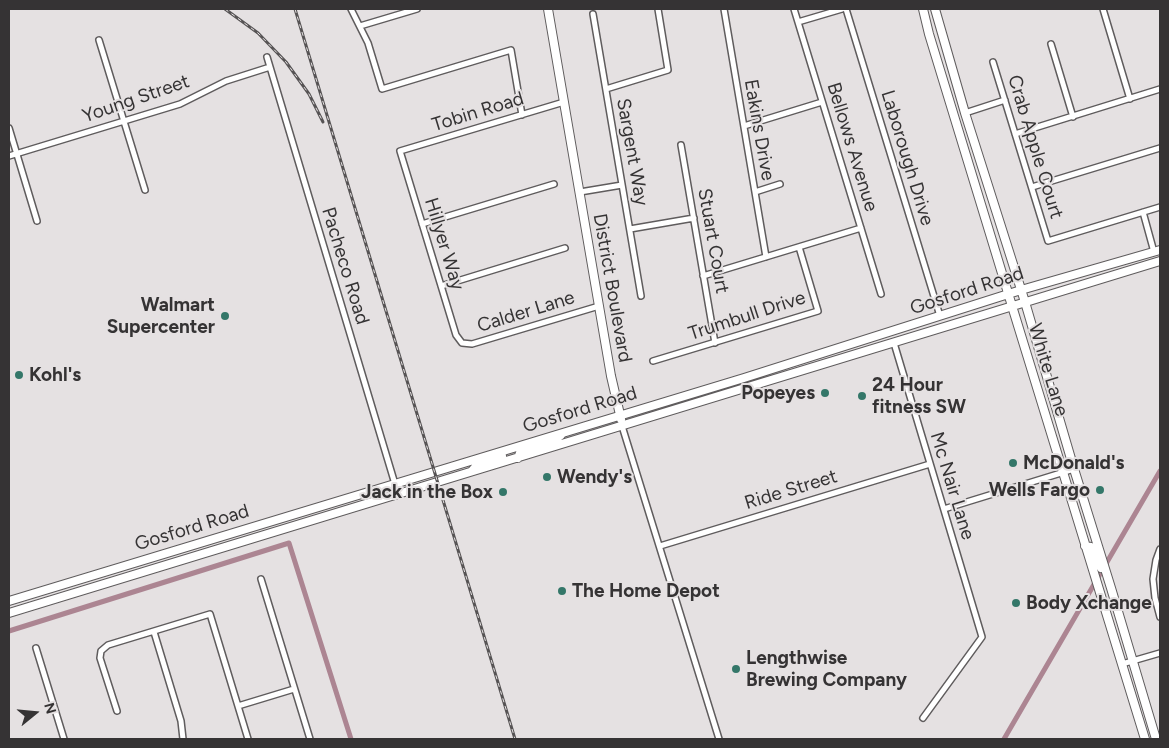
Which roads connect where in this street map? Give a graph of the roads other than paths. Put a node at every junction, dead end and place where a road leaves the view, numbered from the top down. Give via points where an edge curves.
1 (351, 9) edge
2 (417, 9) edge
3 (548, 9) edge
4 (658, 9) edge
5 (724, 9) edge
6 (794, 9) edge
7 (842, 9) edge
8 (846, 9) edge
9 (923, 9) edge
10 (935, 9) edge
11 (1103, 9) edge
12 (593, 14) dead end
13 (798, 22) junction
14 (360, 26) junction
15 (99, 40) dead end
16 (1052, 44) dead end
17 (267, 57) dead end
18 (993, 62) dead end
19 (270, 68) junction
20 (606, 89) junction
21 (1160, 89) edge
22 (1130, 99) junction
23 (1005, 100) junction
24 (564, 102) junction
25 (822, 102) junction
26 (965, 113) junction
27 (522, 114) junction
28 (1073, 116) junction
29 (124, 121) junction
30 (744, 126) junction
31 (9, 128) edge
32 (1015, 134) junction
33 (681, 145) dead end
34 (1160, 148) edge
35 (400, 151) joint
36 (16, 154) junction
37 (9, 156) edge
38 (554, 184) dead end
39 (780, 184) dead end
40 (622, 185) junction
41 (1032, 188) junction
42 (144, 190) dead end
43 (580, 192) junction
44 (755, 192) junction
45 (1160, 207) edge
46 (1143, 212) junction
47 (694, 218) junction
48 (37, 221) dead end
49 (422, 224) junction
50 (861, 228) junction
51 (630, 229) junction
52 (799, 247) junction
53 (565, 248) dead end
54 (1157, 251) edge
55 (766, 257) junction
56 (1160, 261) edge
57 (703, 276) junction
58 (1108, 278) junction
59 (441, 286) junction
60 (1021, 290) junction
61 (881, 294) dead end
62 (1008, 294) junction
63 (641, 296) dead end
64 (1025, 302) junction
65 (599, 306) junction
66 (1012, 306) junction
67 (936, 317) junction
68 (462, 343) joint
69 (715, 343) junction
70 (894, 343) junction
71 (813, 356) junction
72 (653, 361) dead end
73 (746, 388) junction
74 (620, 416) junction
75 (622, 426) junction
76 (564, 432) junction
77 (513, 447) junction
78 (518, 458) junction
79 (930, 464) junction
80 (1074, 469) junction
81 (431, 472) junction
82 (471, 472) junction
83 (1062, 472) junction
84 (395, 484) junction
85 (396, 495) junction
86 (355, 507) junction
87 (944, 509) junction
88 (660, 546) junction
89 (1160, 549) edge
90 (1091, 550) junction
91 (261, 579) dead end
92 (9, 601) edge
93 (9, 613) edge
94 (1160, 616) edge
95 (154, 632) junction
96 (36, 648) dead end
97 (1160, 653) edge
98 (1132, 662) junction
99 (1122, 664) junction
100 (294, 689) junction
101 (238, 706) junction
102 (117, 711) dead end
103 (923, 718) dead end
104 (64, 739) edge
105 (183, 739) edge
106 (248, 739) edge
107 (310, 739) edge
108 (719, 739) edge
109 (1145, 739) edge
110 (1156, 739) edge

1 - 14 street
2 - 14 street
3 - 24 main road, District Boulevard
4 - 20 street via 668,70
5 - 30 street, Eakins Drive
6 - 13 street, Bellows Avenue
7 - 13 street
8 - 67 street, Laborough Drive
9 - 62 main road, White Lane
10 - 26 main road, White Lane
11 - 22 street
12 - 20 street, Sargent Way
13 - 25 street, Bellows Avenue
14 - 27 street via 382,89 511,50
15 - 29 street
16 - 28 street
17 - 19 street, Pacheco Road
18 - 23 street, Crab Apple Court
19 - 29 street, Young Street via 226,81 180,104
19 - 84 street, Pacheco Road
20 - 40 street, Sargent Way
21 - 22 street
22 - 28 street
23 - 26 street
23 - 32 street, Crab Apple Court
24 - 27 street, Tobin Road
24 - 43 main road, District Boulevard
25 - 30 street
25 - 50 street, Bellows Avenue
26 - 60 main road, White Lane
27 - 35 street, Tobin Road
28 - 32 street
29 - 36 street, Young Street
29 - 42 street
30 - 44 street, Eakins Drive
31 - 36 street
32 - 41 street, Crab Apple Court
33 - 47 street, Stuart Court
34 - 41 street
35 - 49 street, Hillyer Way
36 - 37 street, Young Street
36 - 48 street
38 - 49 street
39 - 44 street
40 - 43 street
40 - 51 street, Sargent Way
41 - 46 street, Crab Apple Court via 1048,241
43 - 65 main road, District Boulevard
44 - 55 street, Eakins Drive
45 - 46 street
46 - 54 street
47 - 51 street
47 - 57 street, Stuart Court
49 - 59 street, Hillyer Way
50 - 52 street
50 - 61 street, Bellows Avenue
51 - 63 street, Sargent Way
52 - 55 street
52 - 69 street, Trumbull Drive via 818,311
53 - 59 street
54 - 58 main road via 1153,258
54 - 60 main road, Gosford Road
55 - 57 street
56 - 58 main road, Gosford Road
57 - 69 street, Stuart Court
58 - 64 main road, Gosford Road
59 - 68 street, Hillyer Way via 456,335
60 - 62 main road, Gosford Road
60 - 64 main road, White Lane
62 - 66 main road, White Lane
62 - 67 main road, Gosford Road
64 - 66 main road, Gosford Road
64 - 80 main road, White Lane
65 - 68 street, Calder Lane via 472,344
65 - 74 main road, District Boulevard
66 - 70 main road, Gosford Road
66 - 83 main road, White Lane
67 - 70 main road via 901,334
67 - 71 main road, Gosford Road
69 - 72 street, Trumbull Drive
70 - 73 main road, Gosford Road
70 - 79 street, Mc Nair Lane
71 - 73 main road via 794,368 750,382
71 - 74 main road, Gosford Road
73 - 75 main road, Gosford Road
74 - 75 main road, District Boulevard
74 - 76 main road, Gosford Road
75 - 78 main road, Gosford Road
75 - 88 street, District Boulevard
76 - 77 main road, Gosford Road
76 - 78 main road via 553,441 524,450
77 - 81 main road, Gosford Road
77 - 82 main road via 510,453 479,463
78 - 82 main road, Gosford Road
79 - 87 street, Mc Nair Lane
79 - 88 street, Ride Street
80 - 83 street
80 - 90 main road, White Lane
81 - 84 main road, Gosford Road
81 - 85 main road
82 - 85 main road, Gosford Road
83 - 87 street
83 - 90 main road, White Lane
84 - 86 main road via 388,492 366,498
84 - 92 main road, Gosford Road
85 - 86 main road, Gosford Road
86 - 93 main road, Gosford Road
87 - 103 street, Mc Nair Lane via 982,637
88 - 108 street, District Boulevard
89 - 94 street via 1153,580
90 - 98 main road, White Lane via 1111,588
90 - 99 main road, White Lane via 1099,592
91 - 100 street
95 - 101 street via 210,614
95 - 102 street via 101,650 100,658
95 - 105 street via 181,721
96 - 104 street
97 - 98 street
98 - 99 street
98 - 110 main road, White Lane
99 - 109 main road, White Lane
100 - 101 street
100 - 107 street
101 - 106 street

